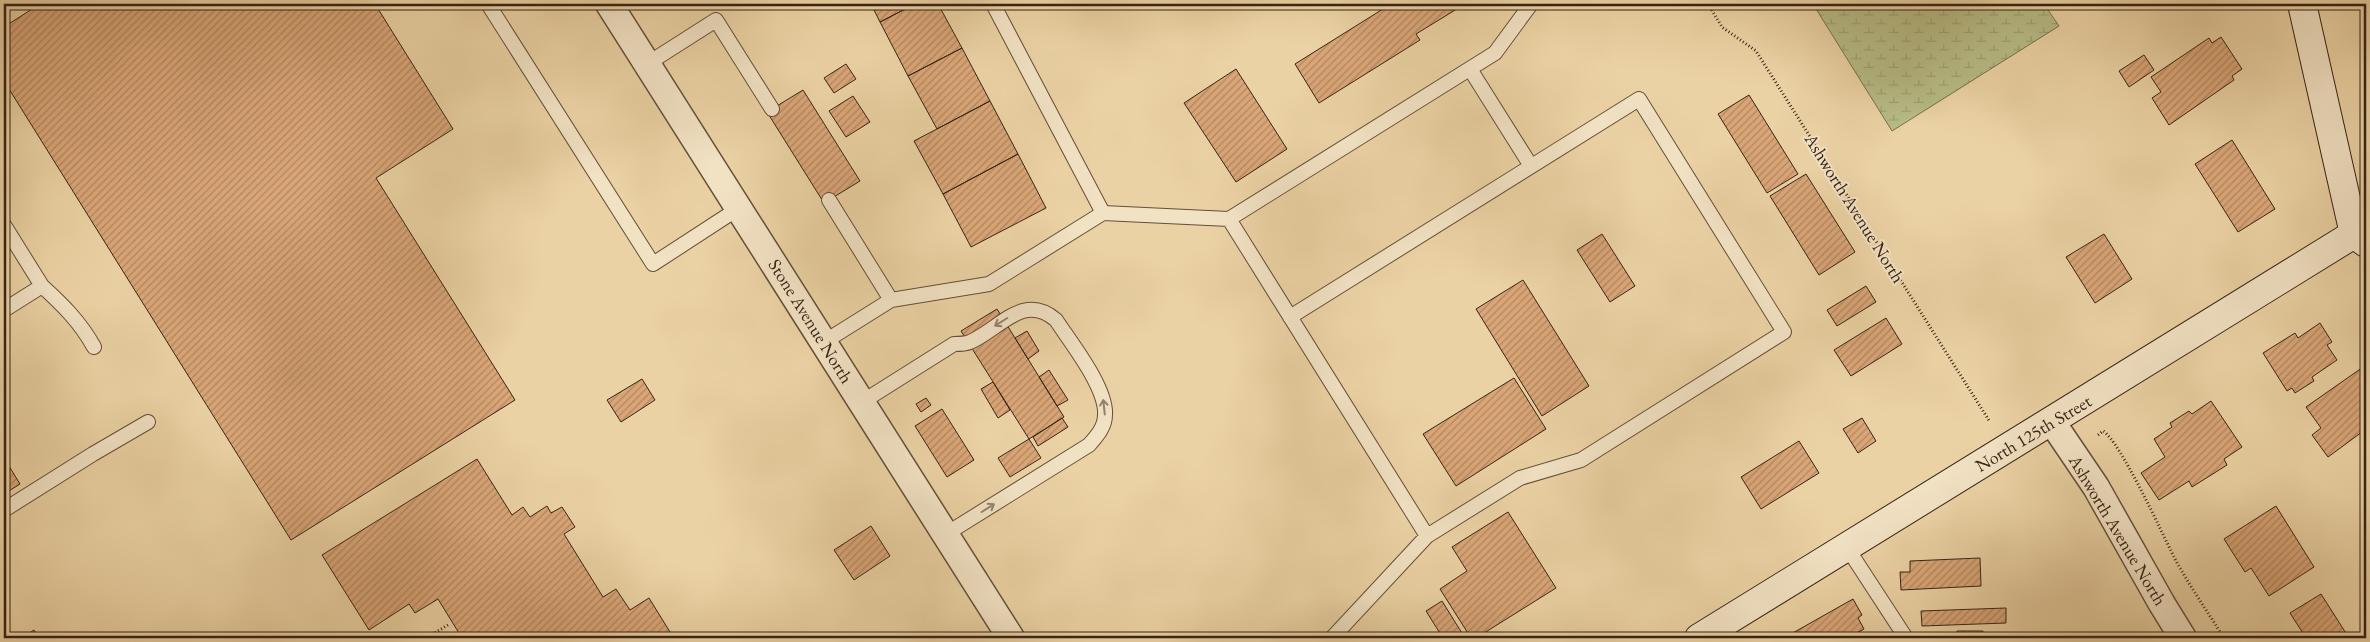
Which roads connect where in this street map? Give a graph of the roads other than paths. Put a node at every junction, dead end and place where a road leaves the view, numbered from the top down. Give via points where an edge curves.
1 (488, 4) edge
2 (609, 4) edge
3 (993, 4) edge
4 (1531, 4) edge
5 (2302, 4) edge
6 (647, 64) junction
7 (1470, 69) junction
8 (772, 109) dead end
9 (1531, 166) junction
10 (828, 200) dead end
11 (739, 208) junction
12 (1104, 213) junction
13 (1229, 219) junction
14 (4, 225) edge
15 (2362, 234) edge
16 (42, 286) junction
17 (891, 300) junction
18 (4, 310) edge
19 (1290, 317) junction
20 (824, 342) junction
21 (94, 347) dead end
22 (862, 402) junction
23 (148, 422) dead end
24 (2052, 422) junction
25 (4, 510) edge
26 (946, 534) junction
27 (1427, 536) junction
28 (1846, 546) junction
29 (1011, 638) edge
30 (1332, 638) edge
31 (1699, 638) edge
32 (1906, 638) edge
33 (2183, 638) edge

1 - 11 lane via 653,264
2 - 6 street, Stone Avenue North
3 - 12 lane
4 - 7 lane via 1495,54
5 - 15 street
6 - 8 lane via 716,20
6 - 11 street, Stone Avenue North
7 - 9 lane
7 - 13 lane
9 - 19 lane
9 - 27 lane via 1638,99 1784,332 1581,460 1520,478
10 - 17 lane
11 - 20 street, Stone Avenue North
12 - 13 lane
12 - 17 lane via 989,284
13 - 19 lane
14 - 16 lane
15 - 24 street, North 125th Street
16 - 18 lane
16 - 21 lane via 66,307
17 - 20 lane
19 - 27 lane
20 - 22 street, Stone Avenue North
22 - 26 street, Stone Avenue North
26 -> 22 lane via 1089,445 1101,430 1105,415 1103,394 1056,320 1046,311 1032,308 1017,313 968,343 954,344
23 - 25 lane
24 - 28 street, North 125th Street
24 - 33 street, Ashworth Avenue North via 2096,487
26 - 29 street, Stone Avenue North
27 - 30 lane
28 - 31 street, North 125th Street
28 - 32 lane

